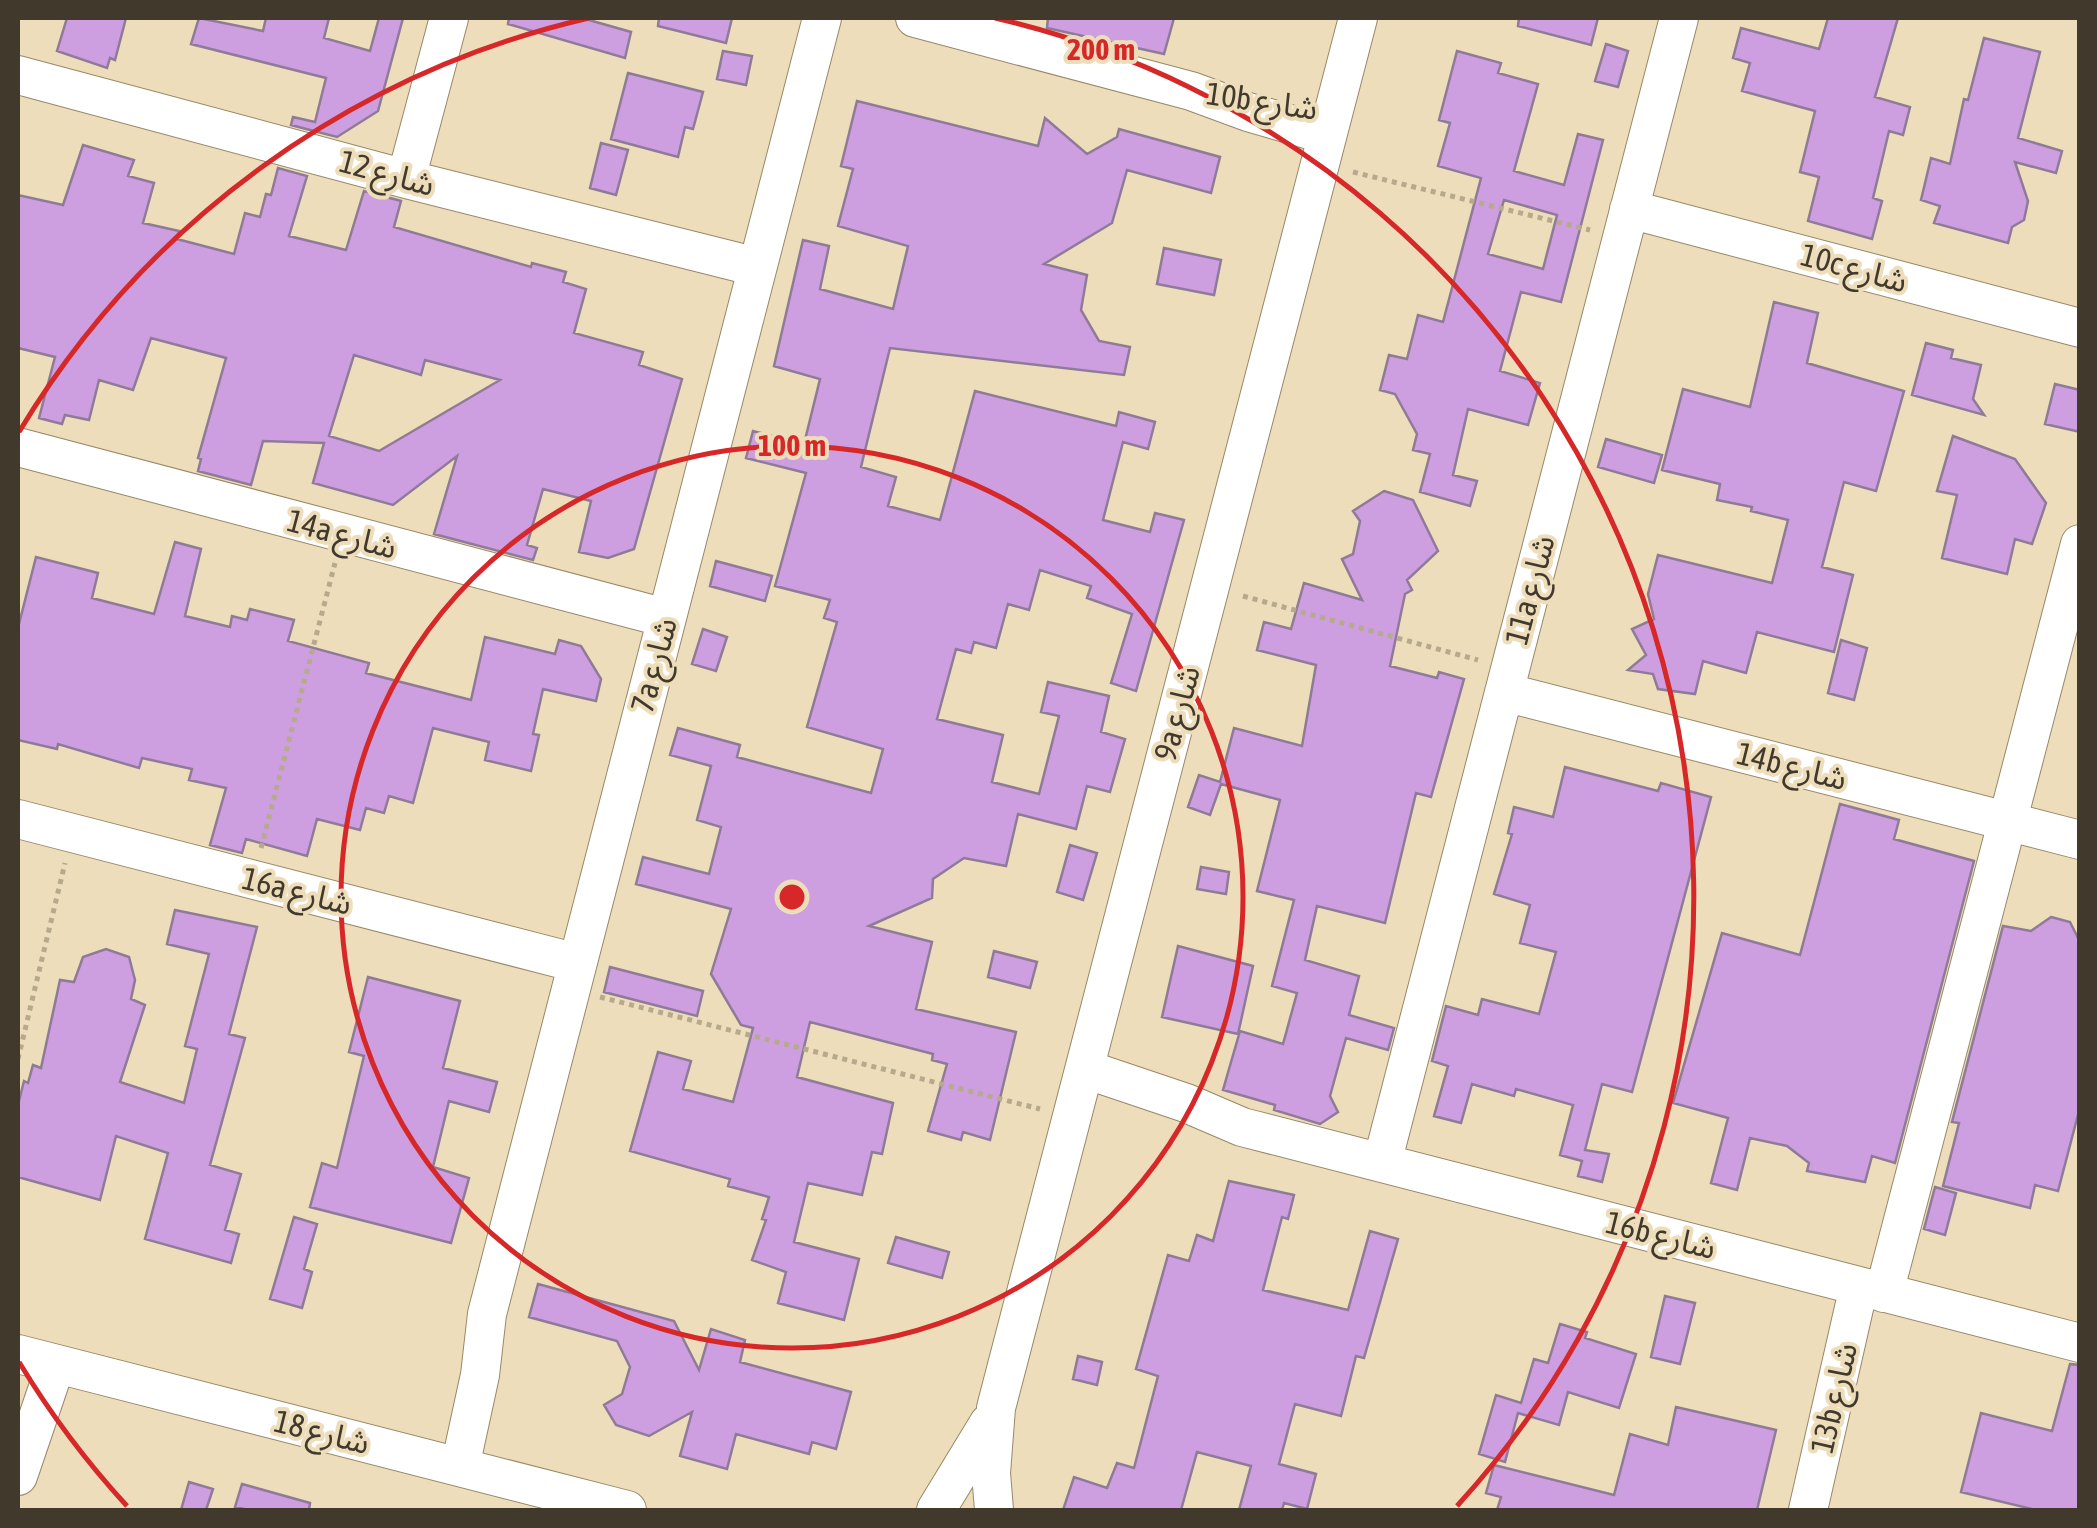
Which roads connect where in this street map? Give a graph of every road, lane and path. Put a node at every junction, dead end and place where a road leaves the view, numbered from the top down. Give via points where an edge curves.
1 (449, 18) edge
2 (822, 18) edge
3 (915, 18) edge
4 (1358, 18) edge
5 (1679, 18) edge
6 (18, 75) edge
7 (1327, 136) junction
8 (406, 179) junction
9 (1626, 223) junction
10 (758, 267) junction
11 (2080, 328) edge
12 (18, 447) edge
13 (342, 534) junction
14 (2080, 544) edge
15 (1210, 587) junction
16 (666, 618) junction
17 (1507, 680) junction
18 (18, 818) edge
19 (2007, 821) junction
20 (72, 834) junction
21 (2080, 840) edge
22 (253, 880) junction
23 (573, 976) junction
24 (18, 1059) edge
25 (1078, 1094) junction
26 (1382, 1163) junction
27 (1872, 1289) junction
28 (2080, 1343) edge
29 (34, 1358) edge
30 (18, 1407) edge
31 (996, 1408) junction
32 (447, 1464) junction
33 (18, 1476) edge
34 (522, 1498) edge
35 (626, 1510) edge
36 (936, 1510) edge
37 (994, 1510) edge
38 (1808, 1510) edge

1 - 8 street
2 - 10 street, 7a شارع
3 - 7 street, 10b شارع via 1191,91
4 - 7 street, 9a شارع
5 - 9 street, 11a شارع
6 - 8 street, شارع 12
7 - 9 path
7 - 15 street, 9a شارع
8 - 10 street, شارع 12
9 - 11 street, 10c شارع
9 - 17 street, 11a شارع
10 - 16 street, 7a شارع
12 - 13 street, 14a شارع
13 - 16 street, 14a شارع
13 - 22 path
14 - 19 street, 13b شارع
15 - 17 path
15 - 25 street, 9a شارع
16 - 23 street, 7a شارع
17 - 19 street, 14b شارع
17 - 26 street, 11a شارع
18 - 20 street, 16a شارع
19 - 21 street, 14b شارع
19 - 27 street, 13b شارع
20 - 22 street, 16a شارع
20 - 24 path
22 - 23 street, 16a شارع
23 - 25 path
23 - 32 street, 7a شارع via 487,1314 464,1370
25 - 26 street, 16b شارع via 1242,1126
25 - 31 street, 9a شارع
26 - 27 street, 16b شارع
27 - 28 street, 16b شارع
27 - 38 street, 13b شارع
29 - 30 street
29 - 32 street, شارع 18
29 - 33 street
31 - 36 street, 9a شارع
31 - 37 street, 9a شارع
32 - 34 street, شارع 18
34 - 35 street, شارع 18

